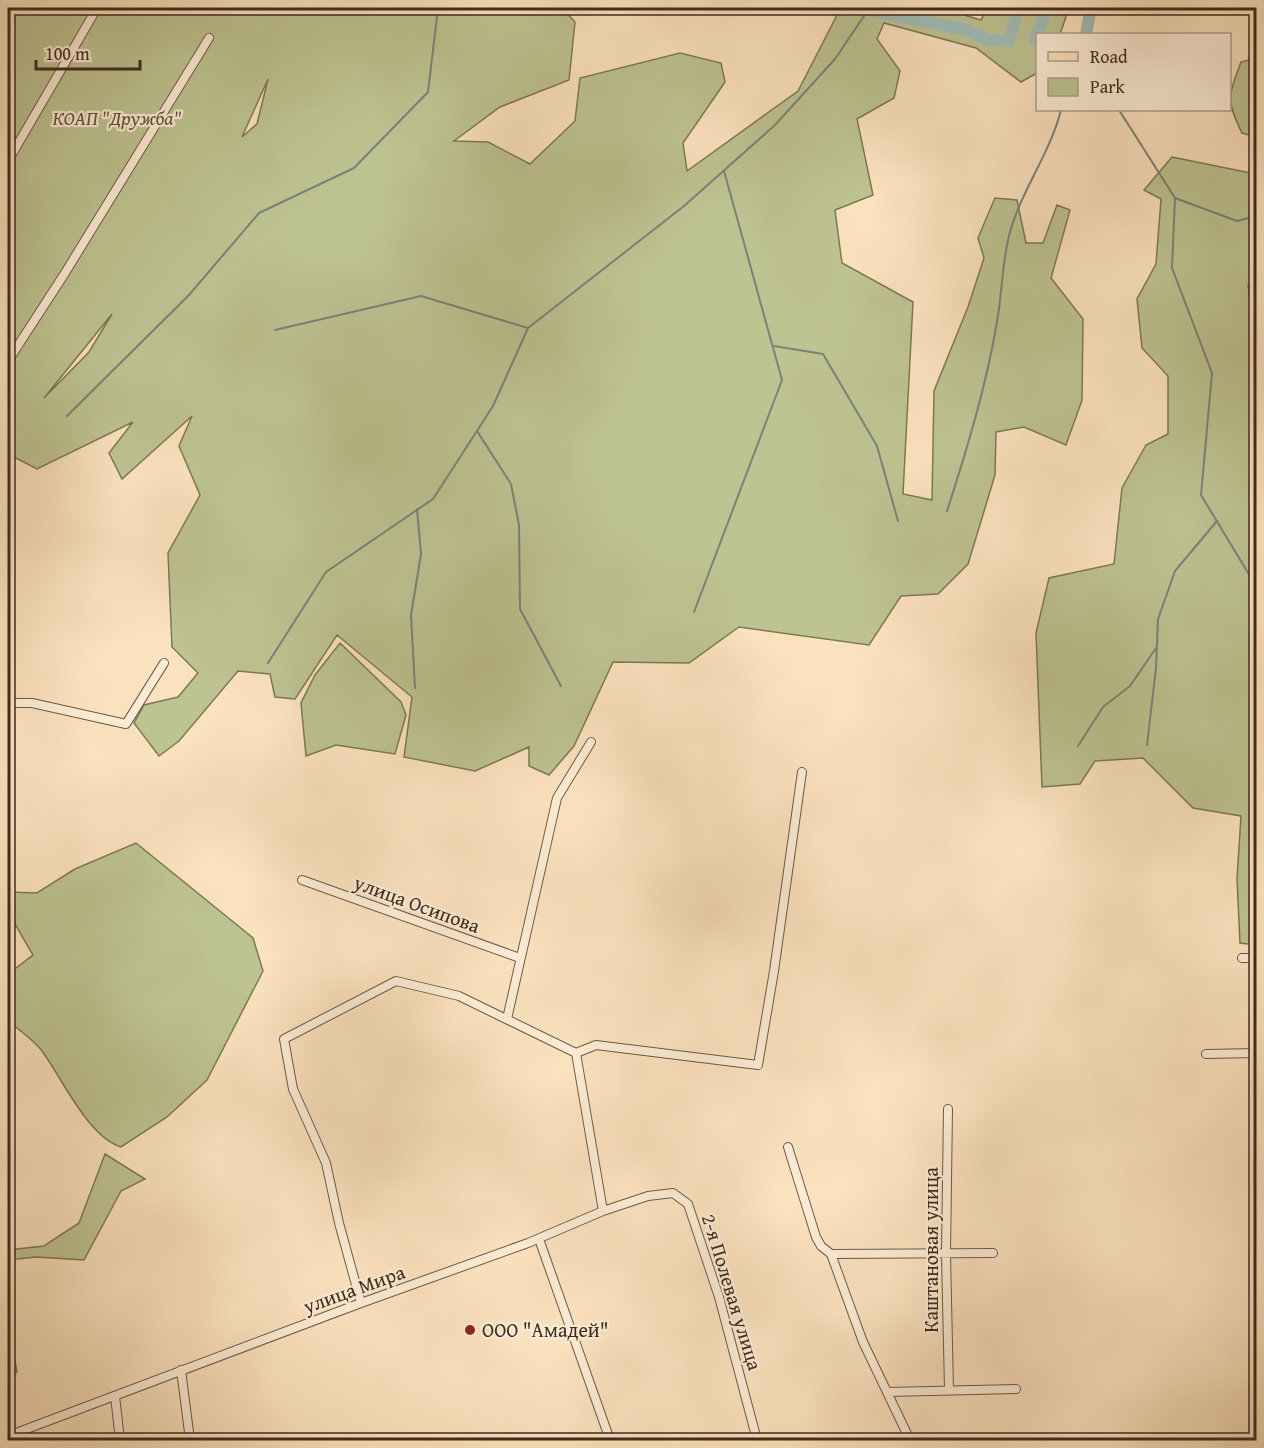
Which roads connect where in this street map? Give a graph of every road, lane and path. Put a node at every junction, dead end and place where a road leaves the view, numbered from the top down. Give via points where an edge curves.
1 (97, 8) edge
2 (208, 38) dead end
3 (8, 161) edge
4 (8, 361) edge
5 (164, 663) dead end
6 (8, 703) edge
7 (591, 742) dead end
8 (802, 772) dead end
9 (302, 880) dead end
10 (520, 958) junction
11 (1242, 958) dead end
12 (1257, 958) edge
13 (507, 1019) junction
14 (576, 1053) junction
15 (1206, 1053) dead end
16 (1257, 1053) edge
17 (948, 1109) dead end
18 (788, 1146) dead end
19 (603, 1211) junction
20 (539, 1239) junction
21 (993, 1253) dead end
22 (831, 1254) junction
23 (946, 1254) junction
24 (361, 1303) junction
25 (180, 1370) junction
26 (1016, 1389) dead end
27 (949, 1390) junction
28 (888, 1392) junction
29 (115, 1396) junction
30 (8, 1434) edge
31 (9, 1440) edge
32 (120, 1440) edge
33 (190, 1440) edge
34 (610, 1440) edge
35 (757, 1440) edge
36 (910, 1440) edge

1 - 3 street
2 - 4 street
5 - 6 street via 126,724 32,703
7 - 10 street via 557,798
8 - 14 street via 758,1065 596,1045
9 - 10 street, улица Осипова
10 - 13 street
11 - 12 street
13 - 14 street
13 - 24 street via 459,996 396,981 284,1039 293,1089 326,1163
14 - 19 street
15 - 16 street
17 - 23 street, Каштановая улица
18 - 22 street via 816,1237
19 - 20 street, 2-я Полевая улица
19 - 35 street, 2-я Полевая улица via 648,1196 673,1193 688,1204 719,1297
20 - 24 street, улица Мира
20 - 34 street
21 - 23 street
22 - 23 street
22 - 28 street via 864,1342
23 - 27 street, Каштановая улица
24 - 25 street, улица Мира
25 - 29 street, улица Мира
25 - 33 street
26 - 27 street
27 - 28 street
28 - 36 street
29 - 30 street, улица Мира
29 - 32 street
30 - 31 main road

